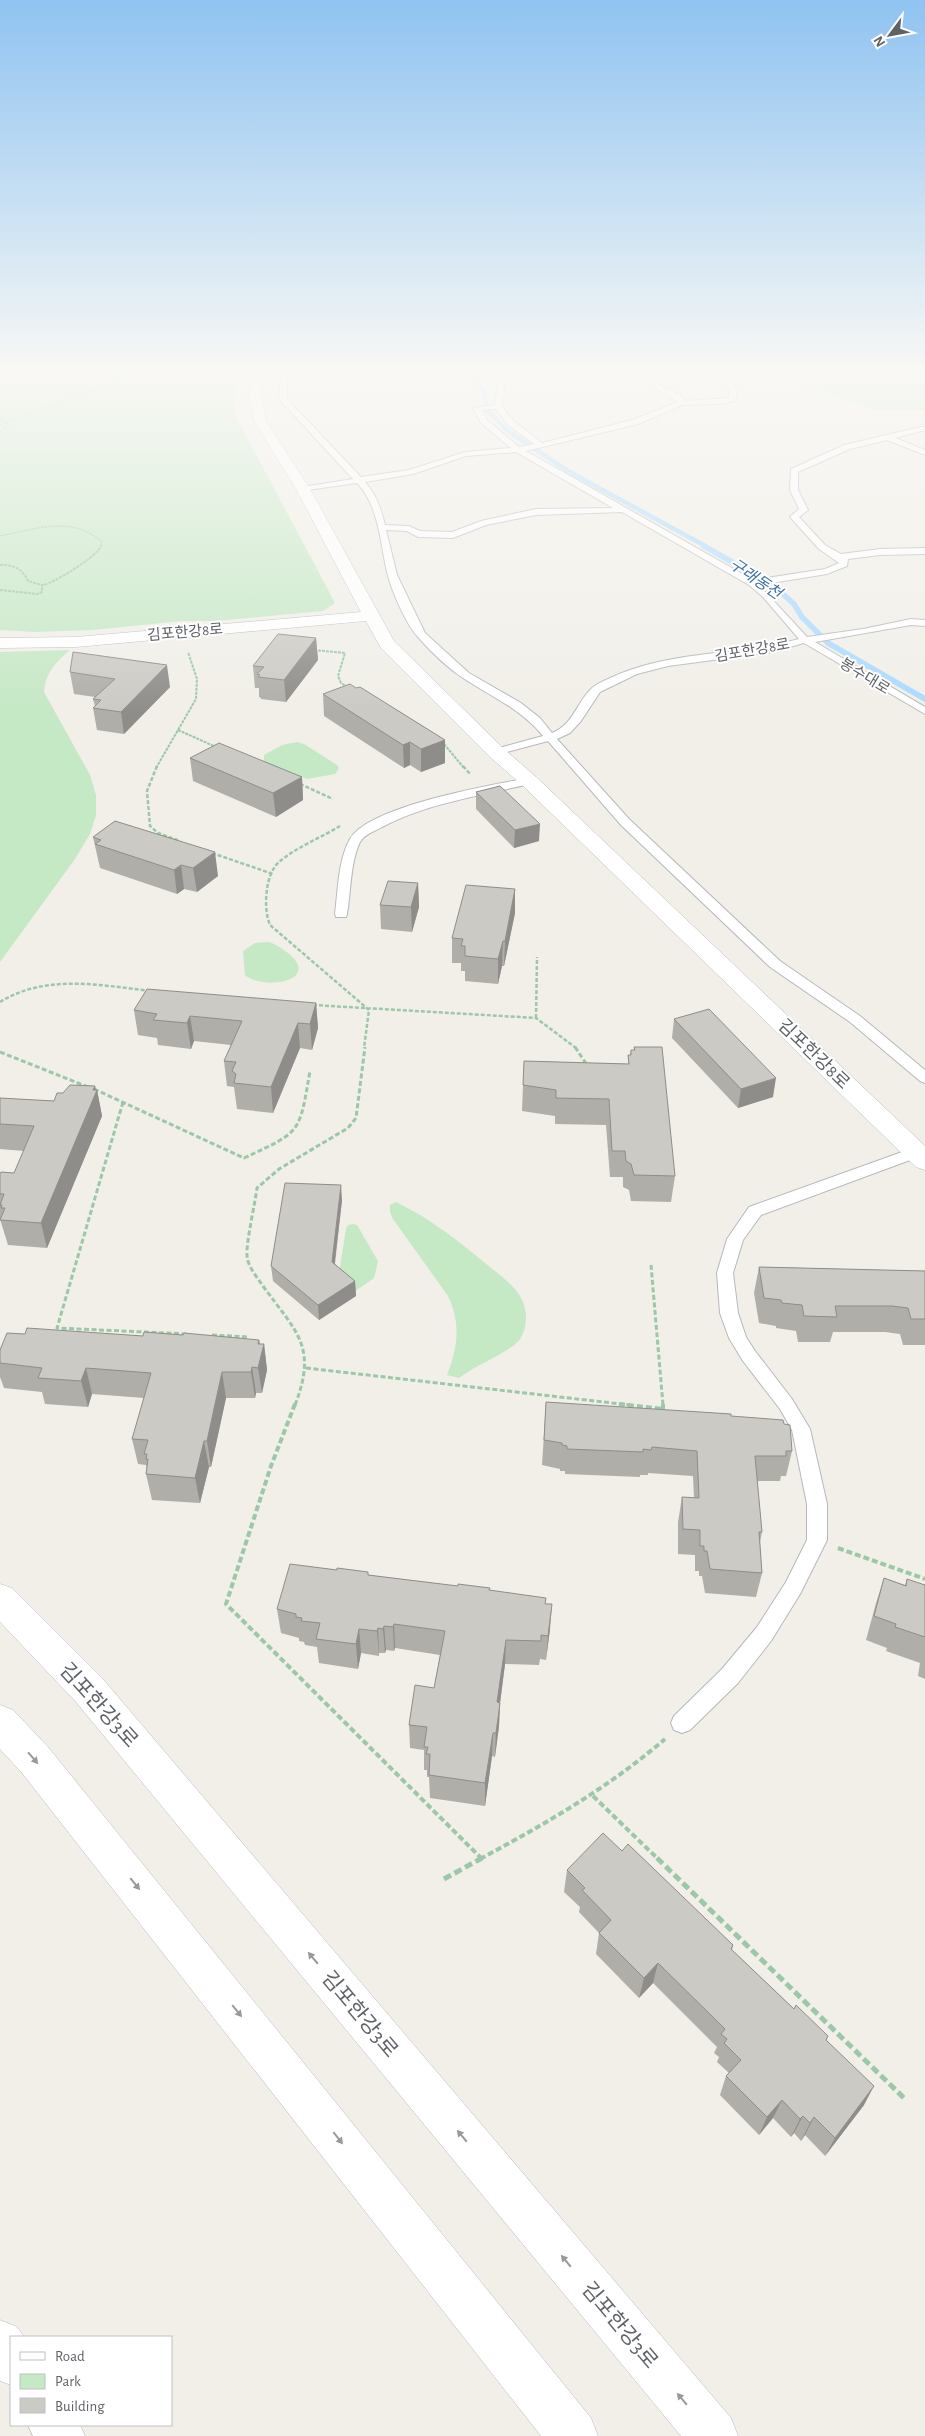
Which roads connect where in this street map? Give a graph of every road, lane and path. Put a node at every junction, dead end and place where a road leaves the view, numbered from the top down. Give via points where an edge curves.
1 (322, 487) edge
2 (363, 487) edge
3 (584, 487) edge
4 (794, 487) edge
5 (303, 489) joint
6 (623, 510) junction
7 (381, 527) junction
8 (0, 536) edge
9 (925, 552) edge
10 (840, 557) junction
11 (0, 565) edge
12 (756, 582) junction
13 (42, 585) junction
14 (0, 590) edge
15 (370, 616) junction
16 (925, 623) edge
17 (805, 640) junction
18 (0, 642) edge
19 (186, 646) dead end
20 (306, 649) edge
21 (351, 689) edge
22 (925, 712) edge
23 (178, 730) junction
24 (552, 737) junction
25 (442, 742) edge
26 (224, 750) edge
27 (503, 750) junction
28 (463, 777) dead end
29 (529, 781) junction
30 (297, 783) dead end
31 (333, 799) dead end
32 (341, 826) dead end
33 (186, 843) edge
34 (204, 850) edge
35 (273, 874) junction
36 (341, 914) dead end
37 (537, 957) dead end
38 (154, 991) edge
39 (0, 1002) edge
40 (310, 1005) edge
41 (369, 1010) junction
42 (536, 1018) junction
43 (0, 1052) edge
44 (310, 1071) dead end
45 (591, 1071) edge
46 (925, 1078) edge
47 (99, 1092) junction
48 (92, 1094) edge
49 (123, 1102) junction
50 (920, 1156) edge
51 (651, 1265) dead end
52 (191, 1334) edge
53 (211, 1335) edge
54 (249, 1337) edge
55 (306, 1368) junction
56 (663, 1409) junction
57 (663, 1416) edge
58 (818, 1540) junction
59 (925, 1579) edge
60 (0, 1600) edge
61 (0, 1722) edge
62 (682, 1723) joint
63 (593, 1796) junction
64 (480, 1858) junction
65 (444, 1879) dead end
66 (905, 2099) dead end
67 (0, 2344) edge
68 (10, 2359) edge
69 (573, 2436) edge
70 (713, 2436) edge

1 - 5 lane
2 - 7 lane via 374,501
3 - 6 lane
4 - 10 lane via 804,510 794,517 822,547
5 - 15 street, 김포한강8로
6 - 7 lane via 536,512 484,523 453,535 418,534 409,529
6 - 12 lane
7 - 24 lane via 392,575 422,635 452,665 526,711
8 - 13 path via 56,526 89,531 102,542 93,556
9 - 10 lane via 880,552
10 - 12 lane via 844,560 840,568
11 - 13 path via 23,570 28,581
12 - 17 lane, 김포한강8로
13 - 14 path via 42,592 36,594
15 - 18 street, 김포한강8로 via 76,642
15 - 27 street, 김포한강8로
15 - 29 street, 김포한강8로 via 387,644
16 - 17 lane via 911,622
17 - 22 lane, 봉수대로
17 - 24 lane, 김포한강8로 via 633,672 596,690 566,731
19 - 23 path via 198,689 196,699
20 - 21 path via 345,653 338,676 341,683
23 - 26 path
23 - 33 path via 152,774 147,791 148,814 150,826 158,833
24 - 27 lane, 김포한강8로
24 - 46 lane via 577,770 625,822 775,964 855,1019
25 - 28 path via 472,775
27 - 29 street, 김포한강8로
29 - 36 lane via 420,805 392,815 363,832 356,839 352,851
29 - 50 street, 김포한강8로
30 - 31 path
32 - 35 path via 278,863
34 - 35 path
35 - 41 path via 265,904 265,917 270,925
37 - 42 path
38 - 39 path via 52,985 22,990
40 - 41 path
41 - 42 path
41 - 55 path via 356,1118 348,1128 279,1169 257,1188 247,1256 253,1272 300,1338
42 - 45 path via 573,1044
43 - 47 path
44 - 49 path via 301,1120 295,1130 244,1158
47 - 48 path
47 - 49 path
49 - 52 path via 57,1328
50 - 58 lane via 755,1211 735,1239 725,1273 729,1313 738,1338 801,1429 817,1504
51 - 56 path
53 - 54 path
55 - 56 path
55 - 64 path via 226,1604
56 - 57 path
58 - 59 path
58 - 62 lane via 764,1634 730,1676
70 -> 60 street, 김포한강3로 via 89,1690
61 -> 69 street via 60,1791
62 - 63 path via 644,1759
63 - 64 path
63 - 66 path
64 - 65 path
67 - 68 street

